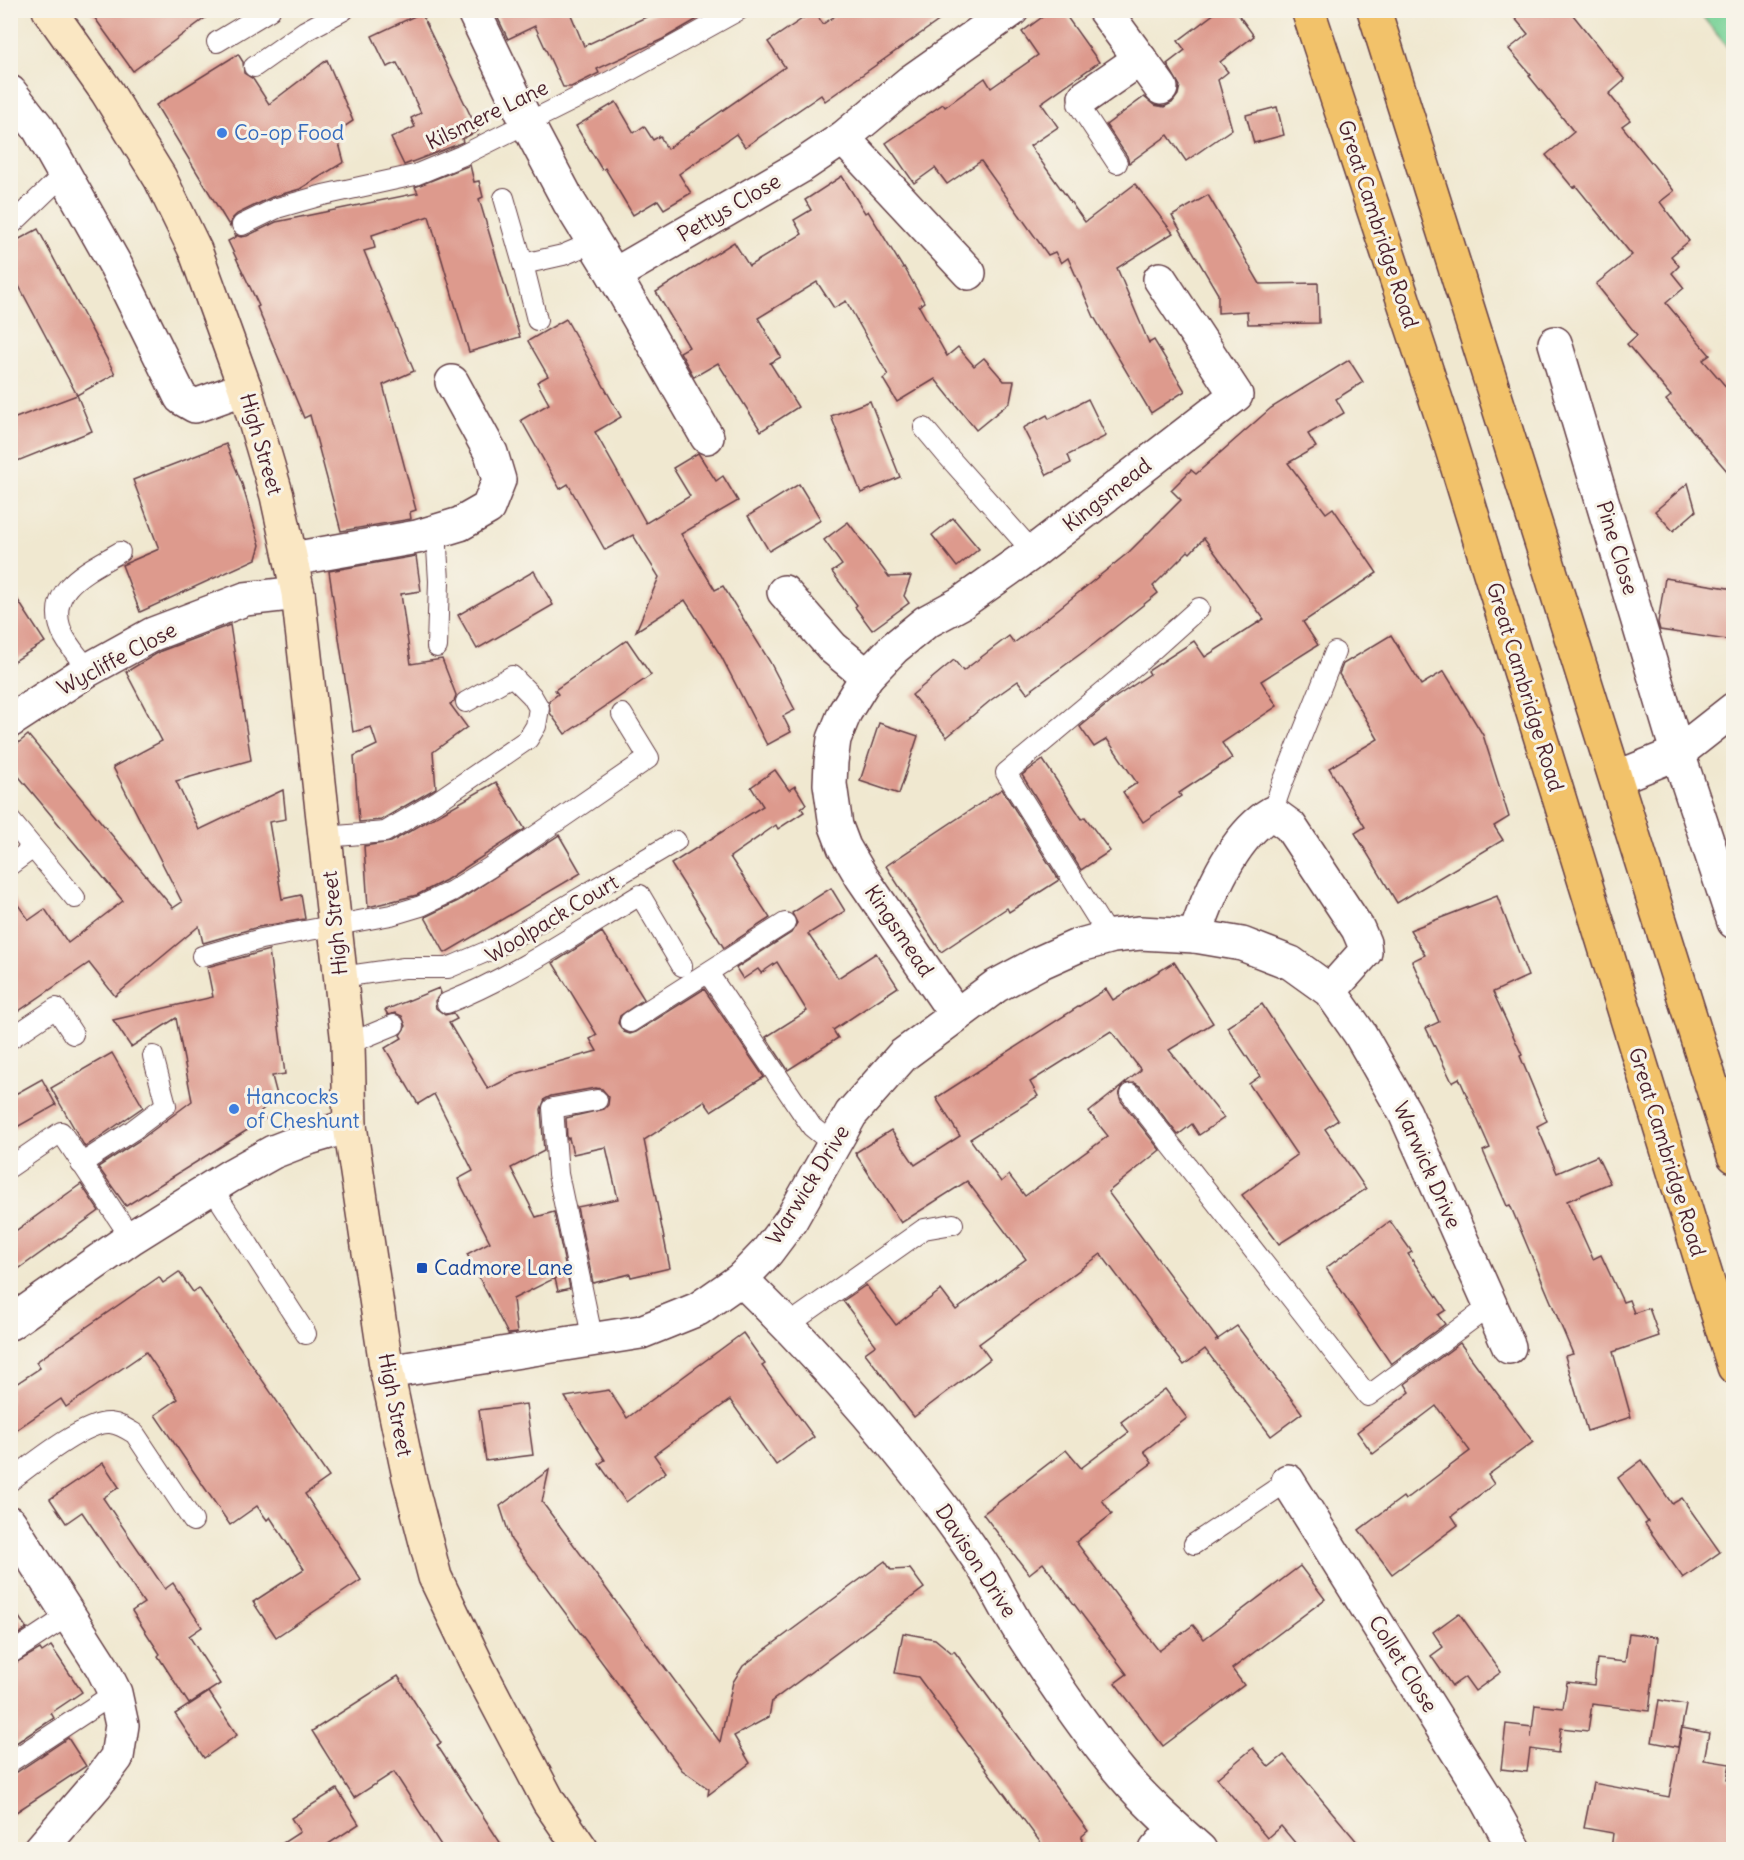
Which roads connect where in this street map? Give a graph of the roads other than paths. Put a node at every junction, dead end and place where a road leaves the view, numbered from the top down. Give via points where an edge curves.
1 (49, 10) edge
2 (270, 10) edge
3 (344, 10) edge
4 (473, 10) edge
5 (739, 10) edge
6 (1012, 10) edge
7 (1104, 10) edge
8 (1308, 10) edge
9 (1374, 10) edge
10 (218, 42) dead end
11 (1140, 59) junction
12 (254, 67) dead end
13 (1161, 88) dead end
14 (10, 92) edge
15 (1085, 97) joint
16 (527, 123) junction
17 (843, 138) junction
18 (1117, 164) dead end
19 (64, 174) junction
20 (504, 198) dead end
21 (242, 225) dead end
22 (10, 226) edge
23 (594, 242) junction
24 (523, 264) junction
25 (969, 273) dead end
26 (614, 275) junction
27 (1160, 279) dead end
28 (537, 320) dead end
29 (1556, 343) dead end
30 (452, 382) dead end
31 (245, 388) junction
32 (924, 428) dead end
33 (707, 437) dead end
34 (436, 531) junction
35 (120, 552) dead end
36 (1033, 552) junction
37 (292, 560) junction
38 (784, 592) dead end
39 (298, 593) junction
40 (1199, 608) dead end
41 (437, 647) dead end
42 (1335, 652) dead end
43 (88, 670) junction
44 (867, 676) junction
45 (466, 702) dead end
46 (1734, 709) edge
47 (622, 714) dead end
48 (10, 721) edge
49 (1678, 753) junction
50 (1616, 778) junction
51 (1272, 813) junction
52 (10, 820) edge
53 (325, 837) junction
54 (676, 841) dead end
55 (33, 848) junction
56 (10, 865) edge
57 (75, 898) dead end
58 (1734, 922) edge
59 (785, 923) dead end
60 (336, 924) junction
61 (1195, 936) junction
62 (1109, 937) junction
63 (202, 956) dead end
64 (682, 966) dead end
65 (708, 973) junction
66 (341, 976) junction
67 (1330, 991) junction
68 (447, 1003) dead end
69 (956, 1015) junction
70 (630, 1022) dead end
71 (394, 1025) dead end
72 (73, 1034) dead end
73 (10, 1039) edge
74 (348, 1044) junction
75 (153, 1056) dead end
76 (1131, 1094) dead end
77 (597, 1100) dead end
78 (350, 1126) junction
79 (833, 1144) junction
80 (1734, 1156) edge
81 (81, 1164) junction
82 (10, 1167) edge
83 (212, 1188) junction
84 (953, 1224) dead end
85 (131, 1238) junction
86 (741, 1279) junction
87 (1490, 1306) junction
88 (10, 1323) edge
89 (788, 1325) junction
90 (306, 1334) dead end
91 (592, 1341) junction
92 (1509, 1347) dead end
93 (1734, 1367) edge
94 (387, 1372) junction
95 (10, 1481) edge
96 (1288, 1481) joint
97 (193, 1521) dead end
98 (13, 1534) edge
99 (1194, 1544) dead end
100 (69, 1615) junction
101 (10, 1654) edge
102 (115, 1693) junction
103 (10, 1762) edge
104 (1165, 1839) edge
105 (39, 1850) edge
106 (582, 1850) edge
107 (1200, 1850) edge
108 (1515, 1850) edge

1 - 31 main road, High Street via 107,92 160,178 195,250
2 - 10 lane
3 - 12 lane via 305,31
4 - 16 street
5 - 16 lane, Kilsmere Lane
6 - 17 street, Pettys Close via 910,82
7 - 11 street
8 - 93 highway, Great Cambridge Road via 1447,433
9 - 50 highway
11 - 13 street
11 - 15 street
14 - 19 street via 39,129
15 - 18 lane via 1078,104
16 - 21 lane, Kilsmere Lane via 415,175 277,208
16 - 23 street
17 - 25 street
17 - 26 street, Pettys Close
19 - 22 lane
19 - 31 street via 116,266 181,398 195,406
20 - 24 lane
23 - 24 lane via 563,255
23 - 26 street
24 - 28 lane
26 - 33 street
27 - 36 street, Kingsmead via 1236,395
29 - 49 street, Pine Close
30 - 34 street via 491,453 499,480 488,508 460,524
31 - 37 main road, High Street
32 - 36 lane
34 - 37 street
34 - 41 lane
35 - 43 lane via 72,582 62,593 58,607 62,633
36 - 44 street, Kingsmead via 961,603 926,622
37 - 39 main road, High Street
38 - 44 street via 833,648
39 - 43 street, Wycliffe Close via 245,599 153,634
39 - 53 main road, High Street
40 - 62 lane via 1006,773
42 - 51 lane
43 - 48 street, Wycliffe Close
44 - 69 street, Kingsmead via 834,739 830,784 836,826 861,876
45 - 53 lane via 512,676 539,708 536,726 516,749 385,832
46 - 49 street
47 - 60 lane via 649,758 452,891 401,912
49 - 50 street
49 - 58 street, Pine Close
50 - 80 highway
51 - 61 street via 1260,820 1228,861 1206,902
51 - 67 street via 1290,826 1364,943 1365,952
52 - 55 lane
53 - 60 main road, High Street
54 - 66 lane via 469,960 448,968 404,968
55 - 56 lane
55 - 57 lane
59 - 65 lane
60 - 63 lane
60 - 66 main road, High Street
61 - 62 street, Warwick Drive via 1140,933
61 - 67 street, Warwick Drive via 1269,953 1291,963
62 - 69 street, Warwick Drive via 1039,963 996,986
64 - 68 lane, Woolpack Court via 640,895 476,992
65 - 70 lane
65 - 79 lane via 812,1127
66 - 74 main road, High Street
67 - 87 street, Warwick Drive via 1365,1042 1405,1113
69 - 79 street, Warwick Drive via 903,1055 851,1114
71 - 74 lane
72 - 73 lane via 56,1008
74 - 78 main road, High Street
75 - 81 lane via 166,1105
76 - 87 lane via 1368,1396
77 - 91 lane via 552,1108 558,1174
78 - 83 street via 273,1152
78 - 94 main road, High Street
79 - 86 street, Warwick Drive via 791,1220
81 - 82 lane via 61,1132
81 - 85 lane
83 - 85 street
83 - 90 lane
84 - 89 lane via 924,1229
85 - 88 street
86 - 89 street, Davison Drive
86 - 91 street, Warwick Drive via 698,1309 674,1320 641,1332
87 - 92 street, Warwick Drive
89 - 104 street, Davison Drive via 880,1428 934,1496 983,1565 1021,1633
91 - 94 street, Warwick Drive
94 - 106 main road, High Street via 435,1577 549,1802
95 - 97 lane via 86,1428 108,1423 123,1426 135,1434
96 - 99 lane
96 - 108 street, Collet Close
98 - 100 street
100 - 101 lane
100 - 102 street
102 - 103 lane
102 - 105 street via 122,1725 117,1757
104 - 107 street, Davison Drive

